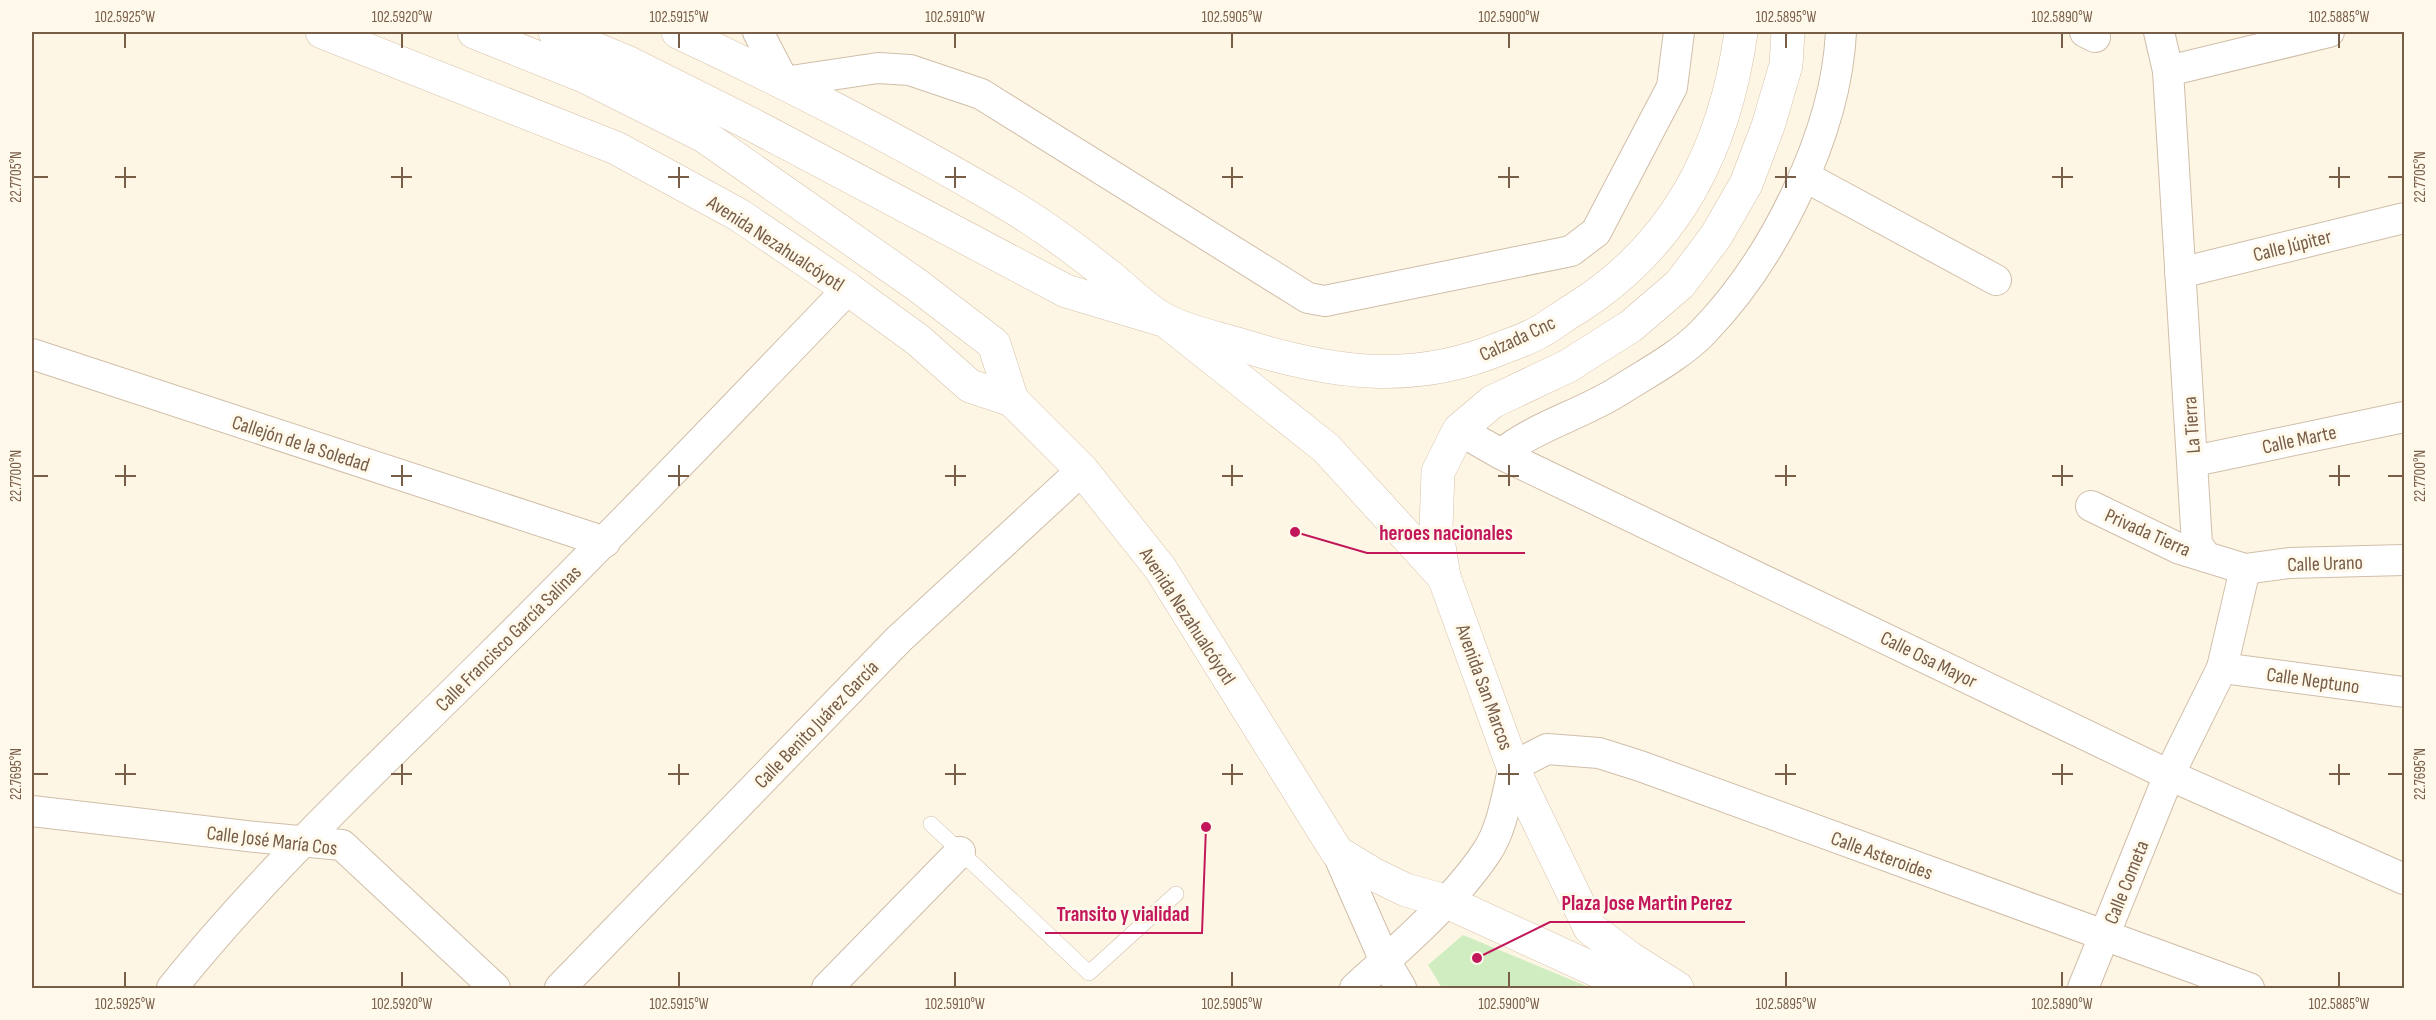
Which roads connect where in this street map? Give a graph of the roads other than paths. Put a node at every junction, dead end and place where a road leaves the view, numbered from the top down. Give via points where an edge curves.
1 (322, 32) edge
2 (474, 32) edge
3 (555, 32) edge
4 (678, 32) edge
5 (758, 32) edge
6 (1679, 32) edge
7 (1741, 32) edge
8 (1788, 32) edge
9 (1841, 32) edge
10 (2159, 32) edge
11 (2329, 32) edge
12 (2168, 71) junction
13 (784, 82) junction
14 (1804, 176) junction
15 (2404, 218) edge
16 (2180, 273) junction
17 (1996, 280) dead end
18 (848, 289) junction
19 (1166, 321) junction
20 (32, 354) edge
21 (1012, 400) junction
22 (2404, 417) edge
23 (1459, 430) junction
24 (1501, 454) junction
25 (2194, 461) junction
26 (1082, 470) junction
27 (2091, 506) dead end
28 (604, 542) junction
29 (2206, 557) junction
30 (2404, 560) edge
31 (2245, 569) junction
32 (1444, 577) junction
33 (2222, 668) junction
34 (2404, 692) edge
35 (1514, 766) junction
36 (2169, 775) junction
37 (32, 811) edge
38 (931, 824) dead end
39 (304, 840) junction
40 (960, 852) junction
41 (1337, 852) junction
42 (2404, 879) edge
43 (1176, 894) dead end
44 (1445, 901) junction
45 (2104, 937) junction
46 (1385, 961) junction
47 (172, 988) edge
48 (495, 988) edge
49 (560, 988) edge
50 (827, 988) edge
51 (1355, 988) edge
52 (1401, 988) edge
53 (1635, 988) edge
54 (1677, 988) edge
55 (2083, 988) edge
56 (2249, 988) edge

1 - 18 main road, Avenida Nezahualcóyotl via 616,148 739,215
2 - 21 main road, Avenida Nezahualcóyotl via 586,77 704,136 917,285 994,344
3 - 19 main road via 629,63 751,124 1066,291
4 - 13 main road
5 - 13 street
6 - 13 street via 1672,87 1596,232 1571,251 1325,301 1308,298 981,94 910,70 879,68
7 - 19 main road, Calzada Cnc via 1723,121 1688,196 1629,267 1539,332 1480,357 1419,372 1354,372 1295,362
8 - 23 main road via 1786,65 1746,184 1716,236 1680,284 1631,326 1568,366 1492,402
9 - 14 street via 1834,90
10 - 12 street, La Tierra
11 - 12 street
12 - 16 street, La Tierra
13 - 19 main road via 1001,200 1082,254
14 - 17 street
14 - 24 street via 1772,238 1736,294 1702,334 1615,393 1518,440
15 - 16 street, Calle Júpiter
16 - 25 street, La Tierra
18 - 21 main road, Avenida Nezahualcóyotl via 918,340 970,386
18 - 28 street, Calle Francisco García Salinas
19 - 32 main road via 1326,448
20 - 28 street, Callejón de la Soledad
21 - 26 main road, Avenida Nezahualcóyotl
22 - 25 street, Calle Marte
23 - 24 street, Calle Osa Mayor
23 - 32 main road via 1437,471 1436,528
24 - 36 street, Calle Osa Mayor
25 - 29 street, La Tierra via 2198,544
26 - 41 main road, Avenida Nezahualcóyotl via 1160,568
26 - 49 street, Calle Benito Juárez García via 899,639
27 - 29 street, Privada Tierra via 2180,549
28 - 39 street, Calle Francisco García Salinas
29 - 31 street
30 - 31 street, Calle Urano via 2289,563
31 - 33 street
32 - 35 main road, Avenida San Marcos
33 - 34 street, Calle Neptuno
33 - 36 street
35 - 44 street via 1501,820 1487,852
35 - 45 street, Calle Asteroides via 1547,749 1599,753
35 - 54 main road, Avenida San Marcos via 1590,928
36 - 42 street, Calle Osa Mayor
36 - 45 street, Calle Cometa
37 - 39 street, Calle José María Cos
38 - 40 lane
39 - 47 street, Calle Francisco García Salinas
39 - 48 street, Calle José María Cos via 342,844
40 - 43 lane via 1089,973
40 - 50 street
41 - 44 main road via 1406,890
41 - 46 street
44 - 46 street
44 - 53 main road
45 - 55 street, Calle Cometa
45 - 56 street, Calle Asteroides
46 - 51 street
46 - 52 street

